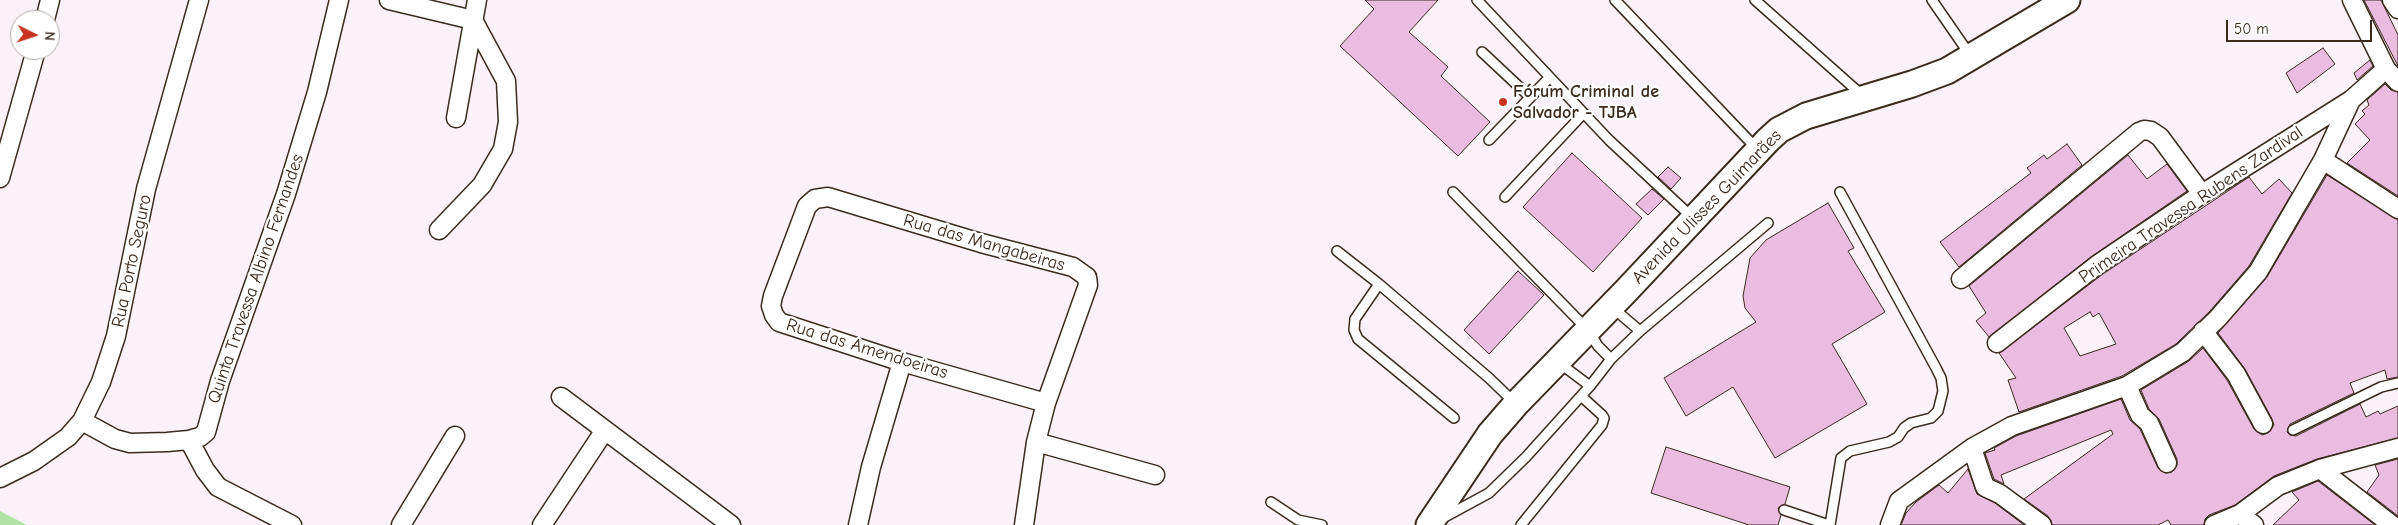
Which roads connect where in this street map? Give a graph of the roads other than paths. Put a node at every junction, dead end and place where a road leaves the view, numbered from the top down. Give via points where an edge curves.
1 (199, 0) edge
2 (339, 0) edge
3 (389, 0) edge
4 (477, 0) edge
5 (1477, 0) edge
6 (1615, 0) edge
7 (1755, 0) edge
8 (1932, 0) edge
9 (2067, 0) edge
10 (2352, 0) edge
11 (2392, 0) edge
12 (2398, 10) edge
13 (473, 20) junction
14 (1482, 52) dead end
15 (1972, 58) junction
16 (33, 60) edge
17 (2386, 68) junction
18 (1549, 78) junction
19 (2398, 82) edge
20 (1530, 97) junction
21 (1865, 97) junction
22 (2351, 100) junction
23 (1583, 114) junction
24 (456, 118) dead end
25 (1489, 140) dead end
26 (1758, 150) junction
27 (2323, 160) junction
28 (0, 178) edge
29 (1453, 192) dead end
30 (1840, 192) dead end
31 (2202, 194) junction
32 (1505, 196) dead end
33 (807, 206) joint
34 (2398, 209) edge
35 (1693, 218) junction
36 (1768, 222) dead end
37 (439, 230) dead end
38 (1337, 251) dead end
39 (1961, 279) dead end
40 (1379, 284) junction
41 (1611, 306) junction
42 (1588, 330) junction
43 (1640, 331) junction
44 (2203, 331) junction
45 (1997, 343) dead end
46 (1611, 359) junction
47 (1557, 361) junction
48 (902, 362) junction
49 (2398, 383) edge
50 (1590, 386) junction
51 (2127, 386) junction
52 (1581, 396) junction
53 (561, 397) dead end
54 (1046, 403) junction
55 (1516, 404) junction
56 (1454, 418) dead end
57 (82, 422) junction
58 (2263, 424) dead end
59 (605, 430) junction
60 (2293, 430) dead end
61 (454, 436) dead end
62 (190, 440) junction
63 (1036, 442) junction
64 (1972, 448) junction
65 (2398, 448) edge
66 (2167, 463) dead end
67 (2320, 469) junction
68 (1155, 475) dead end
69 (0, 478) edge
70 (1272, 502) dead end
71 (1784, 510) dead end
72 (2240, 514) junction
73 (292, 525) edge
74 (401, 525) edge
75 (542, 525) edge
76 (730, 525) edge
77 (858, 525) edge
78 (1024, 525) edge
79 (1322, 525) edge
80 (1429, 525) edge
81 (1521, 525) edge
82 (1829, 525) edge
83 (1890, 525) edge
84 (2042, 525) edge
85 (2214, 525) edge
86 (2254, 525) edge
87 (2392, 525) edge

1 - 57 street, Rua Porto Seguro via 146,189 116,336
2 - 62 street, Quinta Travessa Albino Fernandes via 317,92 286,194 220,381 206,432
3 - 13 street
4 - 13 street
5 - 18 lane
6 - 26 lane
7 - 21 lane
8 - 15 lane
9 - 15 main road, Avenida Ulisses Guimarães
10 - 17 street
11 - 12 street
13 - 24 street
13 - 37 street via 506,81 508,122 503,149 482,185
14 - 20 lane
15 - 21 main road, Avenida Ulisses Guimarães via 1929,78
16 - 28 street
17 - 19 street
17 - 22 street, Primeira Travessa Rubens Zardival
18 - 20 lane
18 - 23 lane
20 - 25 lane
21 - 26 main road, Avenida Ulisses Guimarães via 1792,123
22 - 27 street
22 - 31 street, Primeira Travessa Rubens Zardival
23 - 32 lane
23 - 35 lane
26 - 35 main road, Avenida Ulisses Guimarães
27 - 34 street
27 - 44 street via 2258,272
29 - 42 lane
30 - 82 lane via 1936,368 1943,391 1938,411 1931,418 1911,423 1889,442 1850,451 1841,458
31 - 39 street via 2160,137 2144,130
31 - 45 street, Primeira Travessa Rubens Zardival via 2097,265
33 - 48 street, Rua das Amendoeiras via 773,296 771,306 774,315 786,325
33 - 54 street, Rua das Mangabeiras via 814,199 828,198 1073,267 1084,273 1088,284
35 - 41 main road, Avenida Ulisses Guimarães
36 - 43 lane
38 - 40 lane
40 - 55 lane
40 - 56 lane via 1355,319 1354,330 1358,339
41 - 42 main road, Avenida Ulisses Guimarães
41 - 43 lane
42 - 46 lane
42 - 47 main road, Avenida Ulisses Guimarães
43 - 46 lane
44 - 51 street via 2182,352
44 - 58 street via 2236,374
46 - 50 lane
47 - 50 lane
47 - 55 main road, Avenida Ulisses Guimarães
48 - 54 street, Rua das Amendoeiras
48 - 77 street via 871,467
49 - 60 lane via 2381,387
50 - 52 lane
51 - 64 street via 2012,426
51 - 66 street
52 - 80 lane via 1489,493
52 - 81 lane via 1602,415 1602,425
53 - 59 street
54 - 63 street, Rua das Mangabeiras
55 - 80 main road, Avenida Ulisses Guimarães via 1490,434
57 - 62 street via 130,443
57 - 69 street, Rua Porto Seguro via 68,437 34,461
59 - 75 street
59 - 76 street
61 - 74 street
62 - 73 street via 218,487
63 - 68 street
63 - 78 street, Rua das Mangabeiras
64 - 83 street via 1899,501
64 - 84 street via 1985,487
65 - 67 street
67 - 72 street via 2278,486
67 - 87 street
70 - 79 lane via 1298,520
71 - 82 lane
72 - 85 street
72 - 86 street

